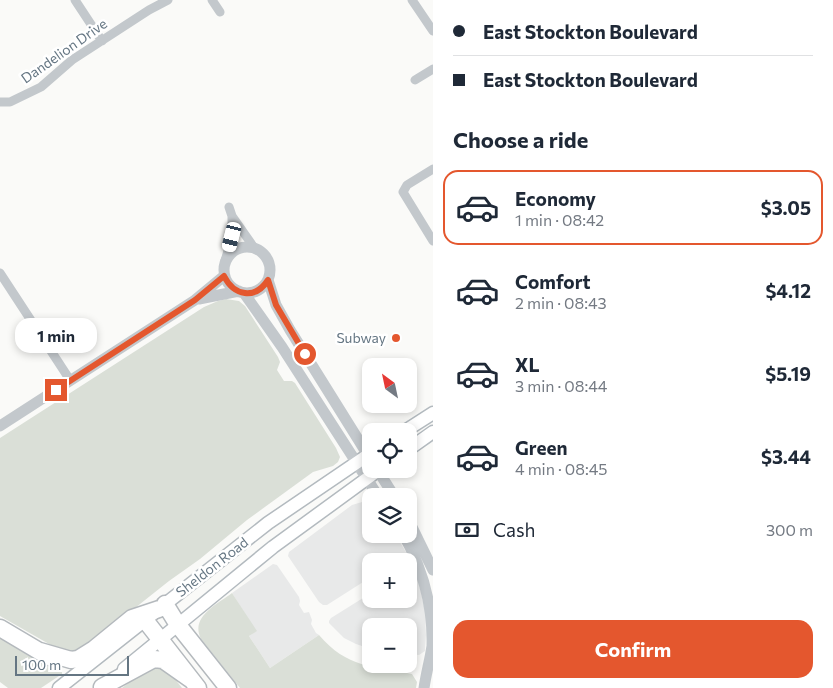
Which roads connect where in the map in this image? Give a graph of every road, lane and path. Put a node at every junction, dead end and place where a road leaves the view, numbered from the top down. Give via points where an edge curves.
1 (75, 0) edge
2 (168, 0) edge
3 (212, 0) edge
4 (412, 0) edge
5 (220, 12) dead end
6 (433, 31) edge
7 (102, 41) junction
8 (433, 69) edge
9 (416, 80) dead end
10 (0, 102) edge
11 (433, 169) edge
12 (433, 241) edge
13 (255, 249) junction
14 (225, 261) junction
15 (0, 274) edge
16 (224, 276) junction
17 (268, 280) junction
18 (241, 292) junction
19 (195, 300) junction
20 (282, 347) junction
21 (70, 380) junction
22 (337, 406) junction
23 (433, 413) edge
24 (417, 423) edge
25 (0, 426) edge
26 (433, 432) edge
27 (417, 443) edge
28 (362, 445) edge
29 (356, 463) junction
30 (362, 463) edge
31 (366, 479) junction
32 (372, 488) edge
33 (417, 537) edge
34 (408, 543) edge
35 (433, 570) edge
36 (162, 606) junction
37 (145, 620) junction
38 (178, 625) junction
39 (0, 628) edge
40 (160, 640) junction
41 (40, 651) junction
42 (431, 661) edge
43 (86, 667) junction
44 (194, 683) edge
45 (101, 687) edge
46 (59, 688) edge
47 (228, 688) edge
48 (424, 688) edge

1 - 7 street
2 - 7 street, Dandelion Drive
3 - 5 street
4 - 6 street
7 - 10 street, Dandelion Drive via 72,60 41,87 10,102
8 - 9 street
11 - 12 street via 407,185 403,192
13 - 14 street via 248,247 234,251
13 - 14 street via 230,211 232,237
13 - 17 street via 266,258
14 - 16 street
15 - 21 street
16 - 18 street via 232,288
16 - 19 street
17 - 18 street via 261,289
17 - 22 street via 276,305
18 - 19 street
18 - 20 street
19 - 21 street
20 - 22 street via 288,345 294,349 322,393
20 - 29 street
21 - 25 street
22 - 28 street
23 - 24 main road
26 - 27 main road
29 - 30 main road, Sheldon Road
29 - 31 street
29 - 36 main road, Sheldon Road via 268,523
31 - 32 street
31 - 38 main road, Sheldon Road via 273,547
33 - 35 street
34 - 42 street via 421,570 432,610
36 - 37 main road, Sheldon Road
36 - 38 highway
36 - 41 highway via 132,618 78,659
37 - 40 highway
37 - 43 main road, Sheldon Road
38 - 40 main road, Sheldon Road
38 - 47 highway
39 - 41 highway
40 - 44 highway
40 - 45 main road, Sheldon Road
41 - 43 highway via 72,671
42 - 48 street
43 - 46 main road, Sheldon Road
44 - 45 highway via 163,660 154,659

